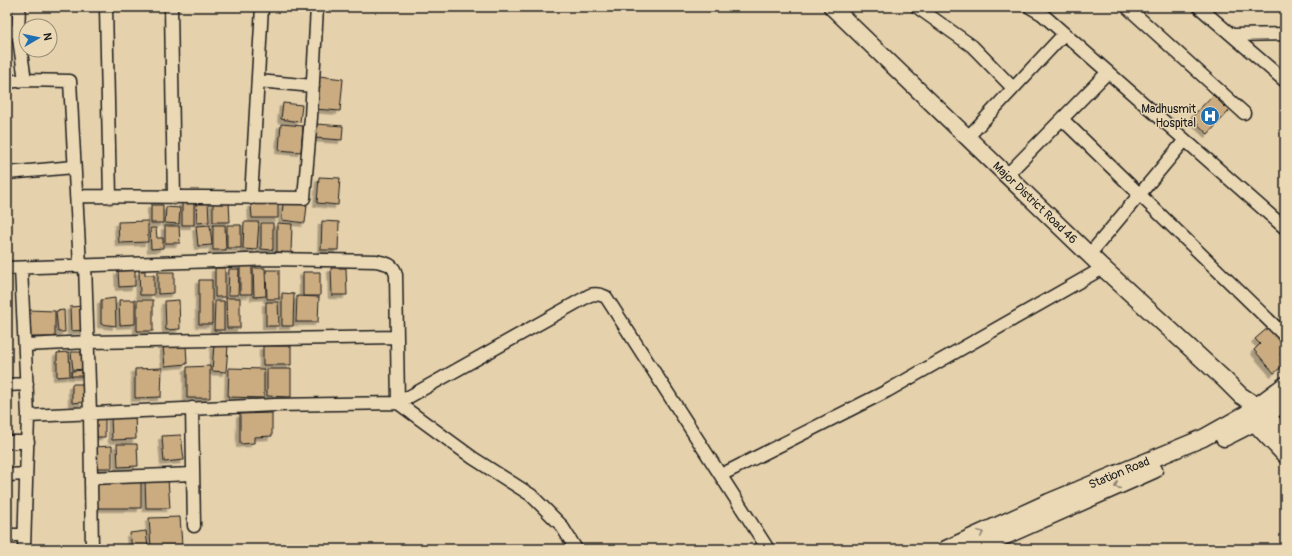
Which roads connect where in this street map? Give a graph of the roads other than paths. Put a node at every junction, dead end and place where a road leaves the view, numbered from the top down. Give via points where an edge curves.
1 (18, 7) edge
2 (106, 7) edge
3 (171, 7) edge
4 (262, 7) edge
5 (317, 7) edge
6 (832, 7) edge
7 (917, 7) edge
8 (1127, 7) edge
9 (1199, 7) edge
10 (1035, 8) edge
11 (12, 31) edge
12 (1064, 34) junction
13 (1285, 34) edge
14 (1232, 35) junction
15 (1108, 72) junction
16 (25, 80) junction
17 (258, 81) junction
18 (1285, 81) edge
19 (7, 82) edge
20 (313, 86) junction
21 (1014, 88) junction
22 (1244, 113) dead end
23 (1062, 119) junction
24 (967, 138) junction
25 (1185, 140) junction
26 (74, 167) junction
27 (7, 173) edge
28 (1006, 176) junction
29 (1139, 194) junction
30 (76, 196) junction
31 (110, 197) junction
32 (174, 198) junction
33 (251, 198) junction
34 (1285, 228) edge
35 (1088, 255) junction
36 (83, 265) junction
37 (7, 268) edge
38 (21, 268) junction
39 (1103, 268) junction
40 (1285, 336) edge
41 (397, 337) junction
42 (88, 342) junction
43 (25, 345) junction
44 (27, 384) junction
45 (7, 385) edge
46 (1285, 385) edge
47 (1285, 402) edge
48 (398, 403) junction
49 (192, 408) junction
50 (90, 413) junction
51 (1256, 415) junction
52 (28, 416) junction
53 (1285, 435) edge
54 (7, 442) edge
55 (28, 442) junction
56 (1285, 455) edge
57 (26, 474) junction
58 (193, 474) junction
59 (7, 475) edge
60 (721, 475) junction
61 (91, 478) junction
62 (194, 526) dead end
63 (7, 535) edge
64 (24, 535) junction
65 (24, 549) edge
66 (92, 549) edge
67 (576, 549) edge
68 (768, 549) edge
69 (946, 549) edge
70 (976, 549) edge

1 - 11 street
2 - 31 street
3 - 32 street
4 - 17 street
5 - 20 street
6 - 24 main road, Major District Road 46
7 - 21 street via 972,46
8 - 22 street
9 - 14 street
10 - 12 street
11 - 16 street
12 - 15 street
12 - 21 street
13 - 14 street
14 - 18 street
15 - 23 street
15 - 25 street
16 - 19 street
16 - 26 street via 70,81
17 - 20 street
17 - 33 street
20 - 33 street via 304,198
21 - 24 street
23 - 28 street
23 - 29 street
24 - 28 main road, Major District Road 46
25 - 29 street
25 - 34 street
26 - 27 street
26 - 30 street
28 - 35 main road, Major District Road 46
29 - 35 street
29 - 40 street
30 - 31 street
30 - 36 street
31 - 32 street
32 - 33 street
35 - 39 main road, Major District Road 46
36 - 38 street
36 - 41 street via 273,259 387,263 392,266 396,275
36 - 42 street
37 - 38 street
38 - 43 street
39 - 51 main road, Major District Road 46 via 1225,380
39 - 60 street via 886,391
41 - 42 street
41 - 48 street
42 - 43 street
42 - 50 street
43 - 44 street
44 - 45 street
44 - 52 street
46 - 51 main road, Station Road
47 - 51 main road, Station Road
48 - 49 street
48 - 60 street via 590,295 601,294 606,297
48 - 67 street via 473,458 531,495 561,525
49 - 50 street
49 - 58 street
50 - 52 street
50 - 61 street
51 - 53 main road, Major District Road 46
51 - 56 main road, Major District Road 46
69 -> 51 main road, Station Road via 1048,502
51 -> 70 main road, Station Road via 1171,462
52 - 55 street
54 - 55 street
55 - 57 street
57 - 59 street
57 - 64 street
58 - 61 street
58 - 62 street
60 - 68 street
61 - 66 street
63 - 64 street
64 - 65 street

